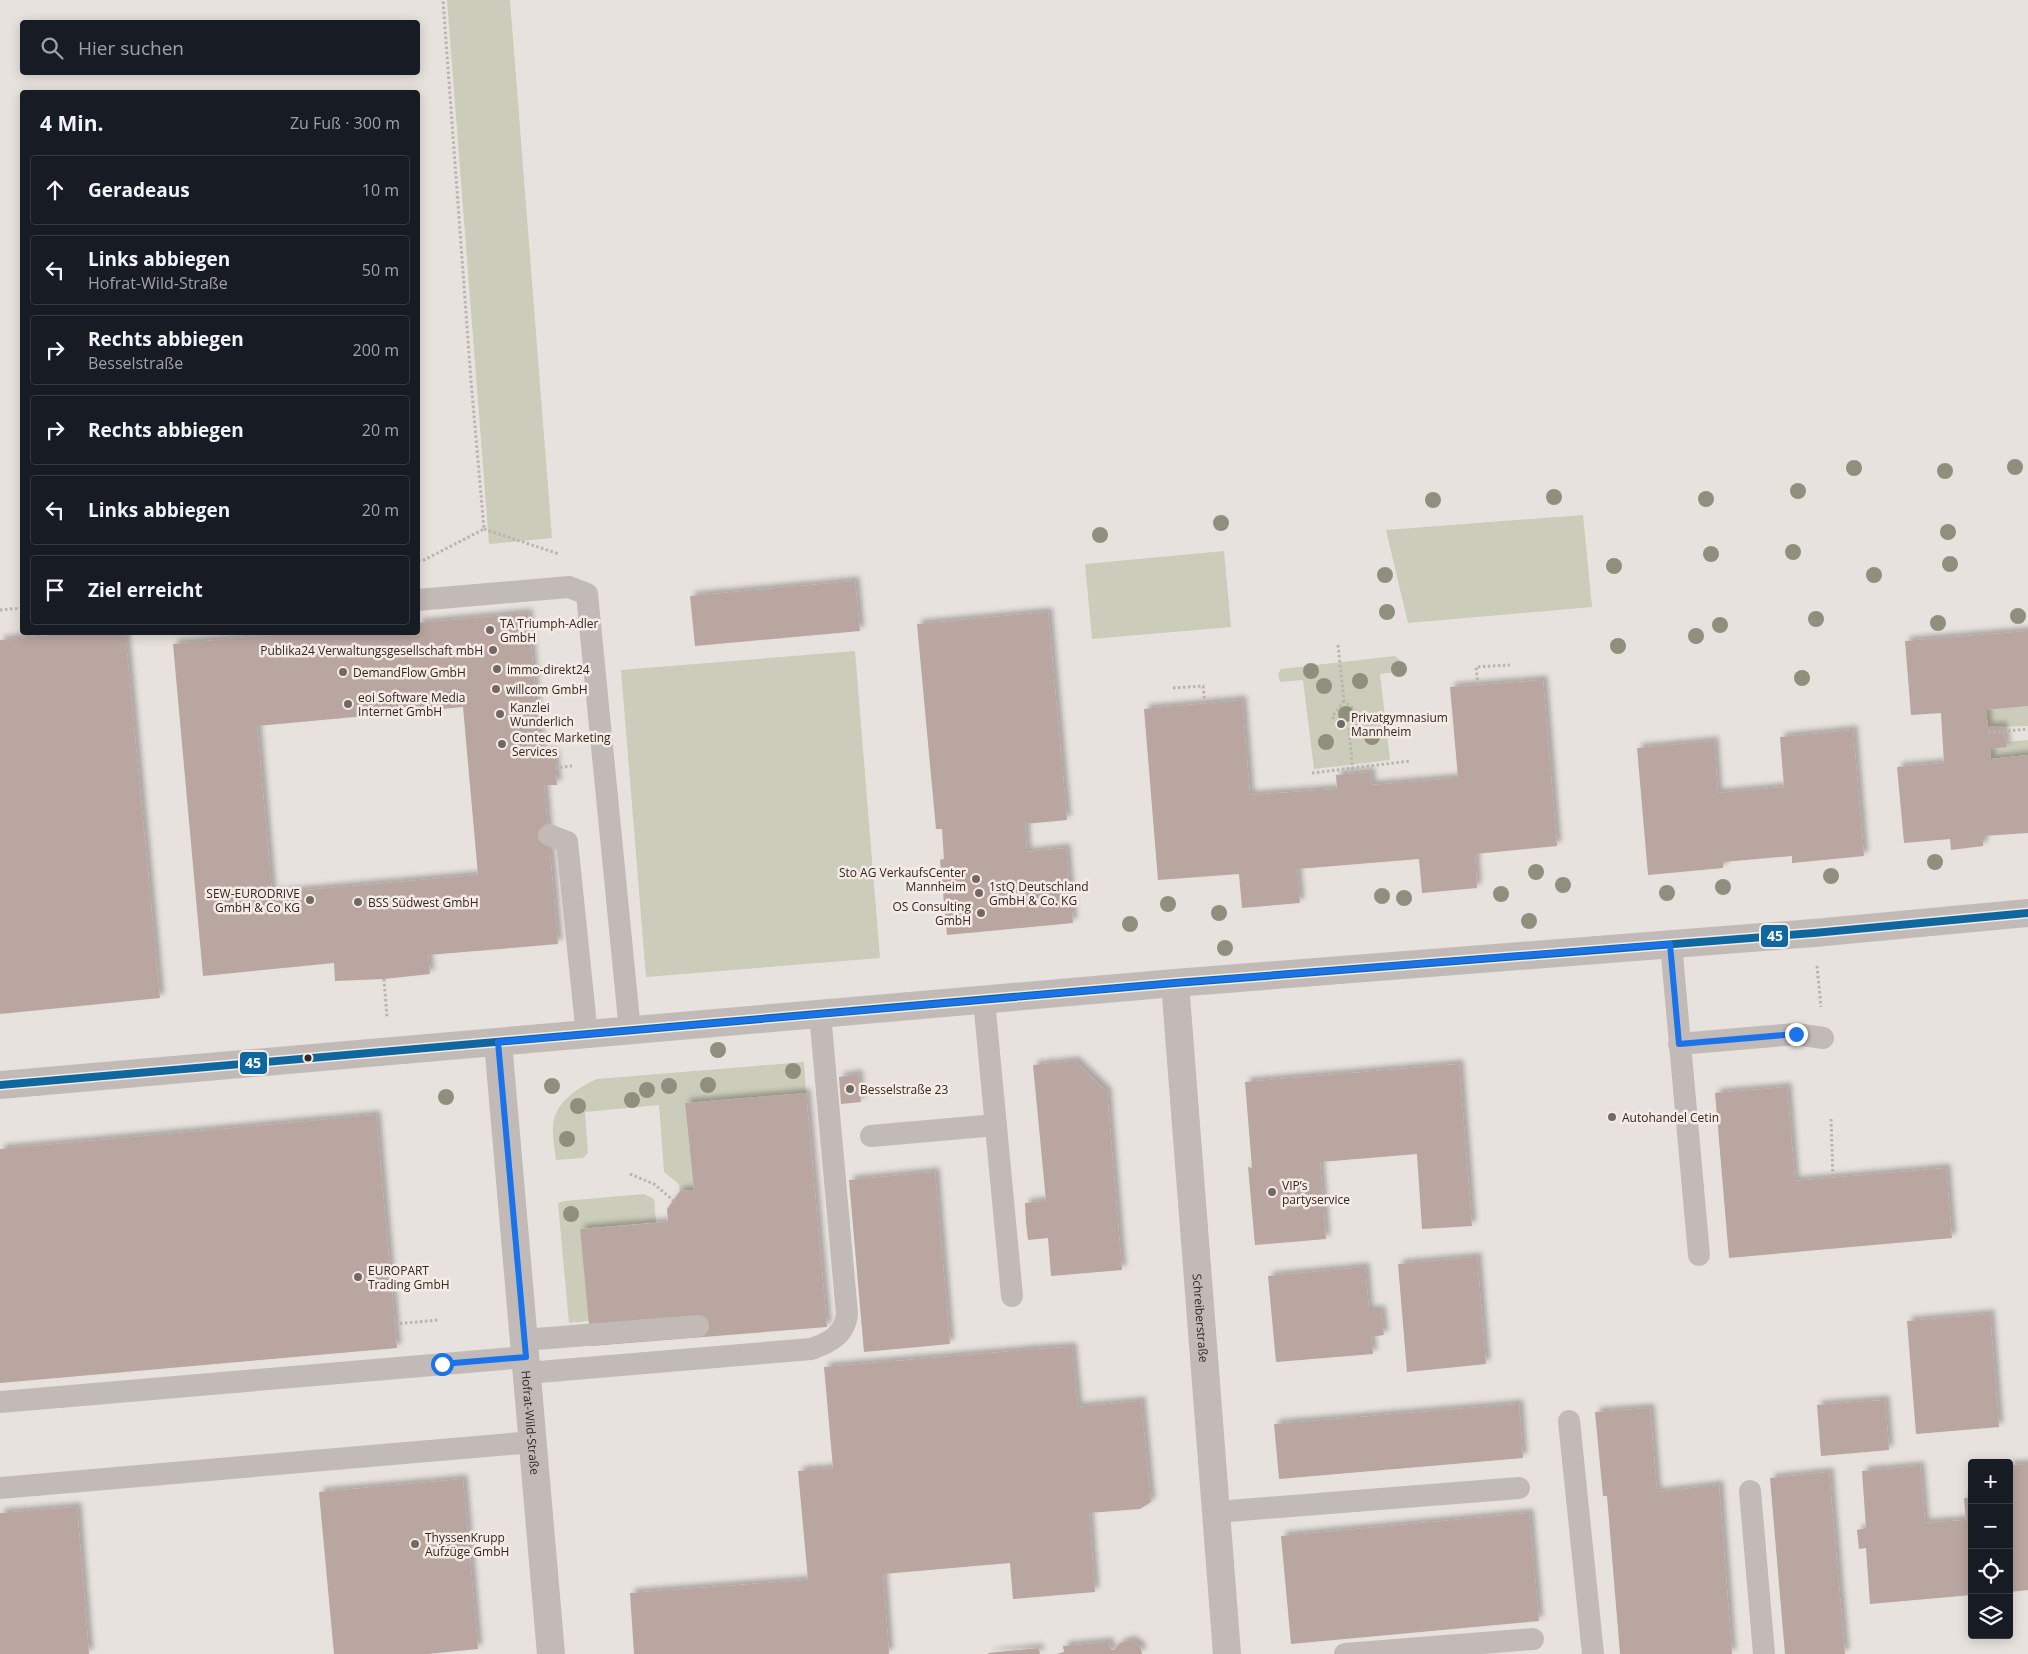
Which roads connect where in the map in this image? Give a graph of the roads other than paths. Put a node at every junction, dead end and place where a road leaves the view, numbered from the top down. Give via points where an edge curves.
1 (420, 600) edge
2 (549, 835) dead end
3 (2028, 913) edge
4 (1670, 944) junction
5 (1175, 983) junction
6 (984, 1000) junction
7 (820, 1014) junction
8 (630, 1031) junction
9 (587, 1035) junction
10 (1823, 1038) dead end
11 (498, 1042) junction
12 (1679, 1044) junction
13 (0, 1085) edge
14 (996, 1125) junction
15 (871, 1136) dead end
16 (1699, 1255) dead end
17 (1012, 1296) dead end
18 (698, 1326) dead end
19 (526, 1357) junction
20 (0, 1402) edge
21 (1569, 1421) dead end
22 (533, 1442) junction
23 (0, 1488) edge
24 (1519, 1488) dead end
25 (1750, 1490) dead end
26 (1216, 1512) junction
27 (1533, 1639) dead end
28 (551, 1654) edge
29 (1227, 1654) edge
30 (1345, 1654) edge
31 (1593, 1654) edge
32 (1764, 1654) edge

1 - 8 lane via 569,587 586,594
2 - 9 lane via 567,842
3 - 4 street
4 - 5 street
4 - 12 lane
5 - 6 street
5 - 26 street, Schreiberstraße
6 - 7 street
6 - 14 lane
7 - 8 street
7 - 19 lane via 847,1314 838,1336 811,1349
8 - 9 street
9 - 11 street
10 - 12 lane via 1796,1034
11 - 13 street
11 - 19 street, Hofrat-Wild-Straße
12 - 16 lane
14 - 15 lane
14 - 17 lane
18 - 19 lane
19 - 20 lane
19 - 22 street, Hofrat-Wild-Straße
21 - 31 lane
22 - 23 lane
22 - 28 street, Hofrat-Wild-Straße
24 - 26 lane
25 - 32 lane
26 - 29 street, Schreiberstraße
27 - 30 lane

